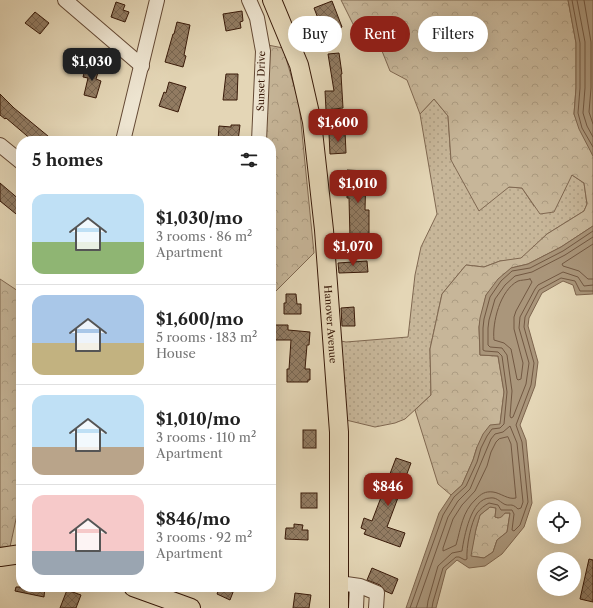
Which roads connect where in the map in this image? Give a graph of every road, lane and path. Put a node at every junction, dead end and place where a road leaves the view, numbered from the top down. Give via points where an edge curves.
1 (65, 0) edge
2 (157, 0) edge
3 (249, 0) edge
4 (272, 0) edge
5 (142, 66) junction
6 (124, 136) edge
7 (259, 136) edge
8 (0, 145) edge
9 (16, 158) edge
10 (16, 555) edge
11 (0, 557) edge
12 (348, 584) junction
13 (147, 592) edge
14 (191, 608) edge
15 (339, 608) edge
16 (356, 608) edge
17 (376, 608) edge

1 - 5 street
2 - 5 street
3 - 7 street, Sunset Drive via 257,18 263,51
4 - 12 main road, Hanover Avenue via 299,65 312,122 324,230
5 - 6 street
8 - 9 street
10 - 11 main road
12 - 15 main road, Hanover Avenue
12 - 16 street
12 - 17 street via 377,593
13 - 14 main road

